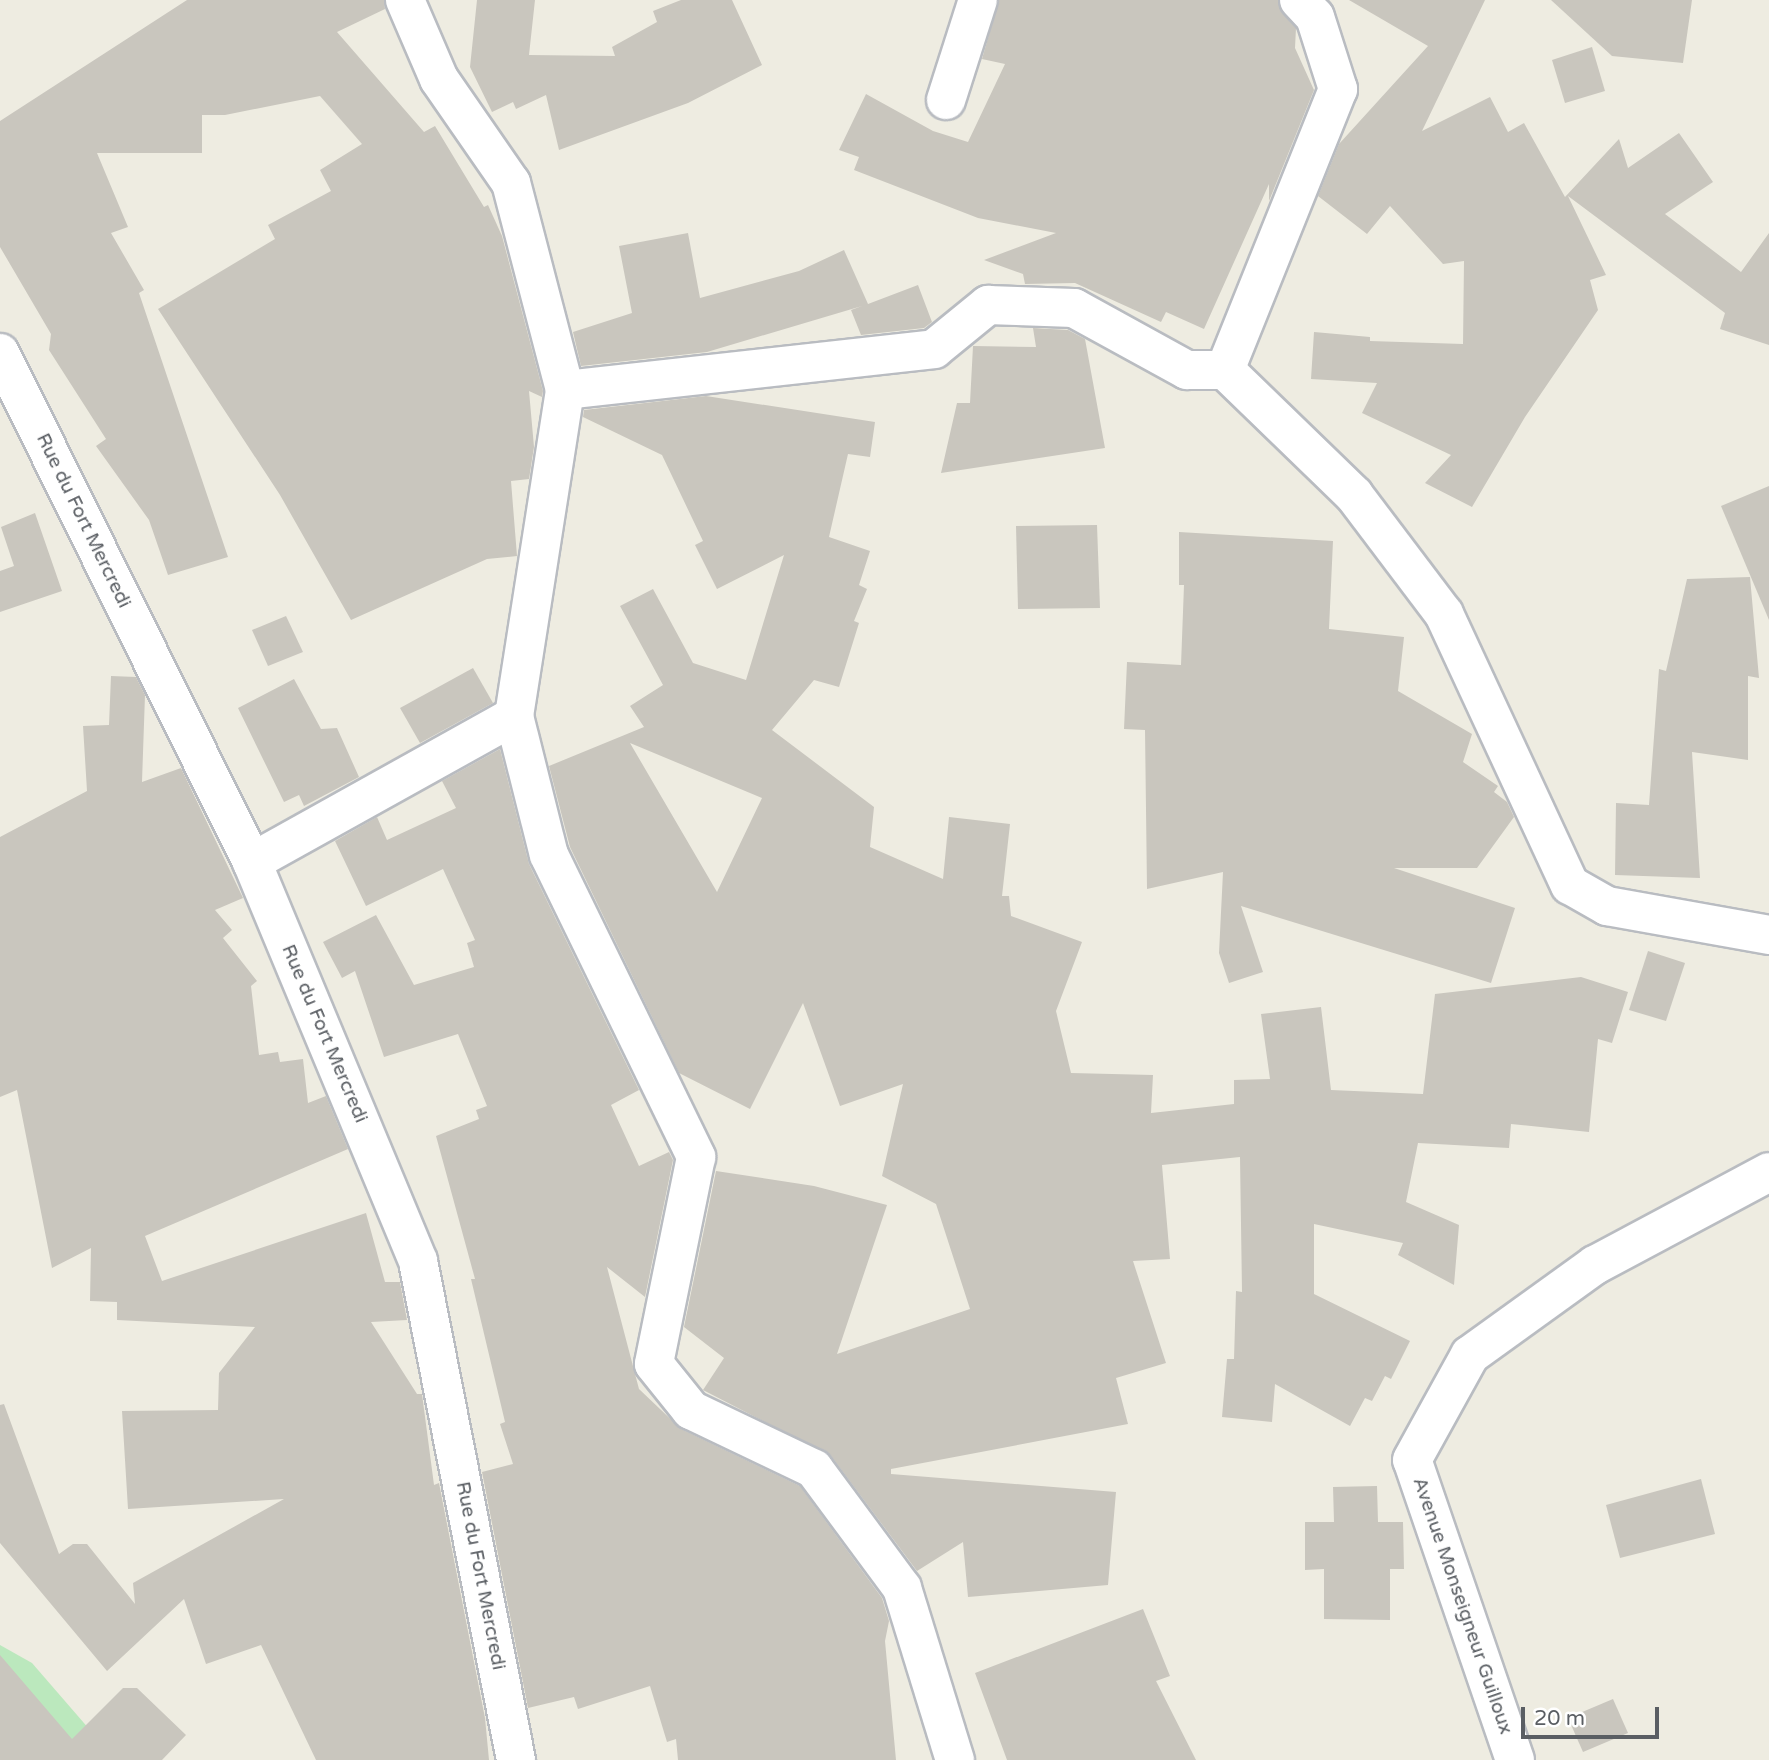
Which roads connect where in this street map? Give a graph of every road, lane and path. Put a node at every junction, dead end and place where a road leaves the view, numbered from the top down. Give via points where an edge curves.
1 (405, 0) edge
2 (978, 0) edge
3 (1299, 0) edge
4 (946, 100) dead end
5 (0, 354) edge
6 (1225, 370) junction
7 (565, 390) junction
8 (514, 716) junction
9 (252, 862) junction
10 (1769, 935) edge
11 (1769, 1171) edge
12 (516, 1760) edge
13 (955, 1760) edge
14 (1515, 1760) edge

1 - 7 street via 439,79 511,183
2 - 4 street
3 - 6 street via 1315,17 1338,89
5 - 9 street, Rue du Fort Mercredi
6 - 7 street via 1187,370 1073,308 988,305 933,349
6 - 10 street via 1353,495 1444,614 1570,885 1607,906
7 - 8 street
8 - 9 street
8 - 13 street via 549,855 696,1157 653,1364 691,1410 814,1469 902,1588
9 - 12 street, Rue du Fort Mercredi via 418,1261
11 - 14 street, Avenue Monseigneur Guilloux via 1595,1265 1470,1355 1412,1460

